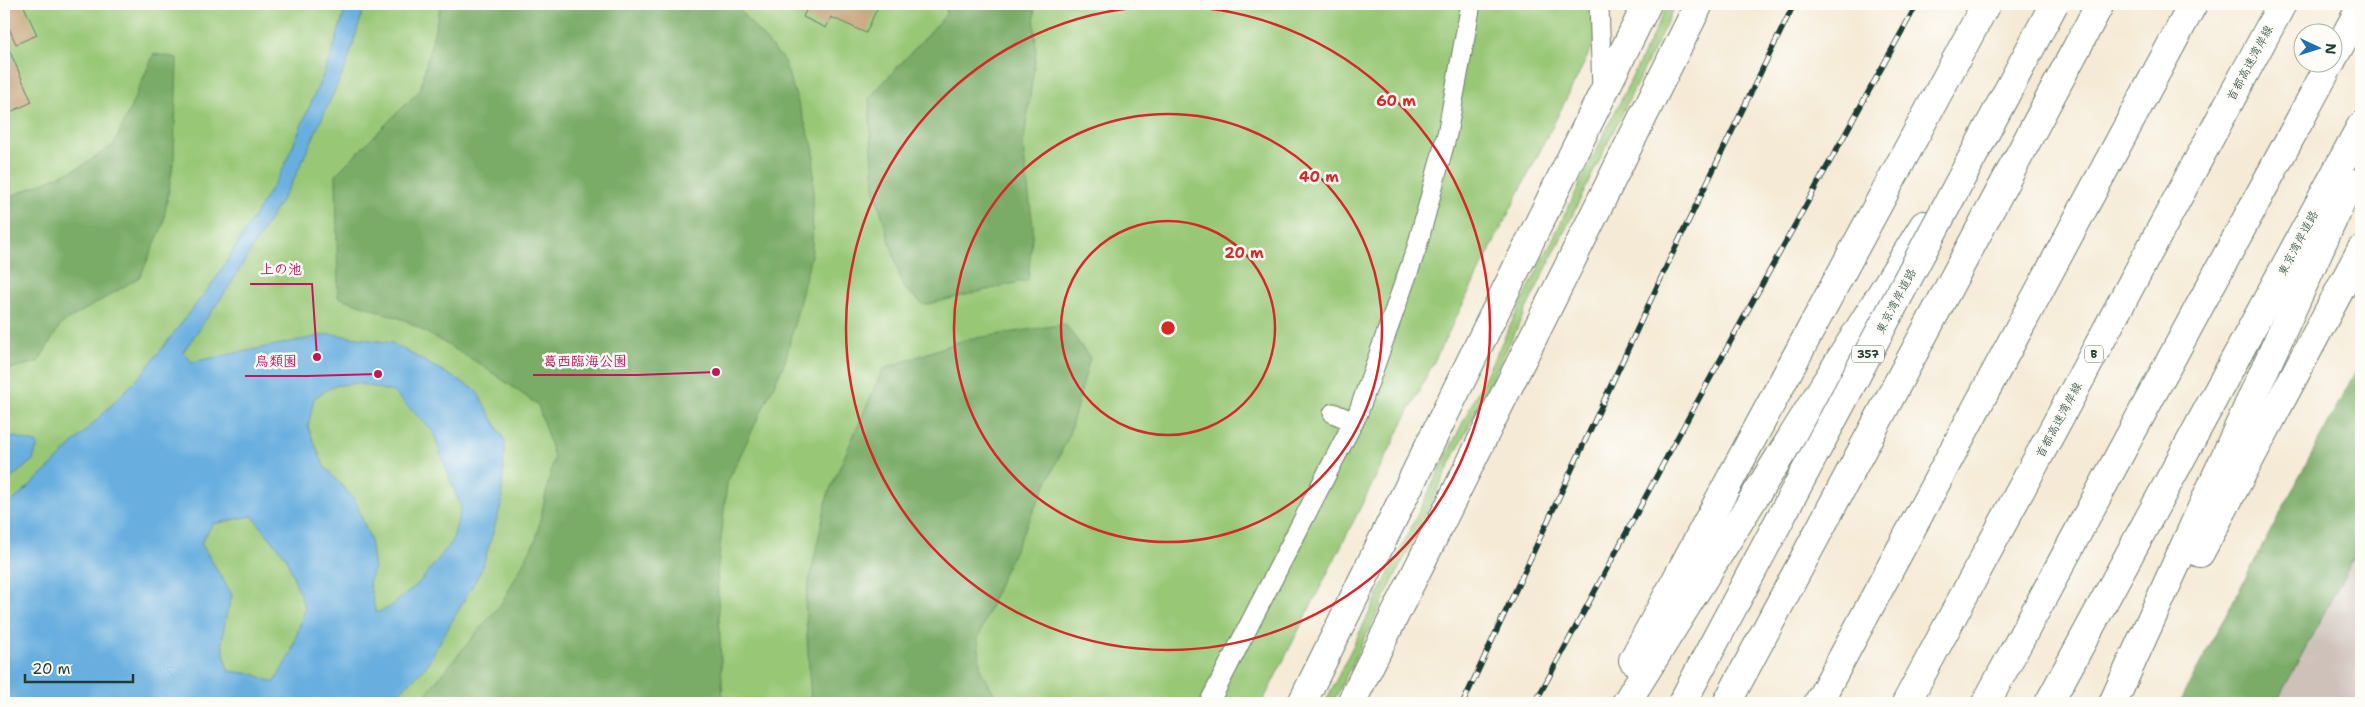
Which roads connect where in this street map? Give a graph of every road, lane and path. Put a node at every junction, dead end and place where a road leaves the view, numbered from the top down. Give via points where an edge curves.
1 (1471, 4) edge
2 (1599, 4) edge
3 (1647, 4) edge
4 (1699, 4) edge
5 (1986, 4) edge
6 (2054, 4) edge
7 (2064, 4) edge
8 (2100, 4) edge
9 (2193, 4) edge
10 (2282, 4) edge
11 (2361, 7) edge
12 (2342, 42) edge
13 (2326, 72) edge
14 (1602, 92) junction
15 (2361, 126) edge
16 (2361, 157) edge
17 (2361, 250) edge
18 (1333, 413) dead end
19 (1354, 422) junction
20 (1209, 703) edge
21 (1302, 703) edge
22 (1352, 703) edge
23 (1610, 703) edge
24 (1626, 703) edge
25 (1682, 703) edge
26 (1727, 703) edge
27 (1818, 703) edge
28 (1906, 703) edge
29 (1986, 703) edge
30 (2049, 703) edge
31 (2113, 703) edge
32 (2120, 703) edge

1 - 19 lane via 1447,134 1417,247
2 - 14 lane
3 - 14 main road
4 - 22 main road
5 - 23 main road
6 - 25 main road, 東京湾岸道路 / 357, bridge
7 - 24 main road
8 - 26 main road
9 - 27 main road
10 - 28 main road, 首都高速湾岸線 / B
11 - 12 main road
13 - 29 main road
14 - 21 main road
15 - 30 main road, 東京湾岸道路
16 - 31 main road
17 - 32 main road
18 - 19 lane
19 - 20 lane

